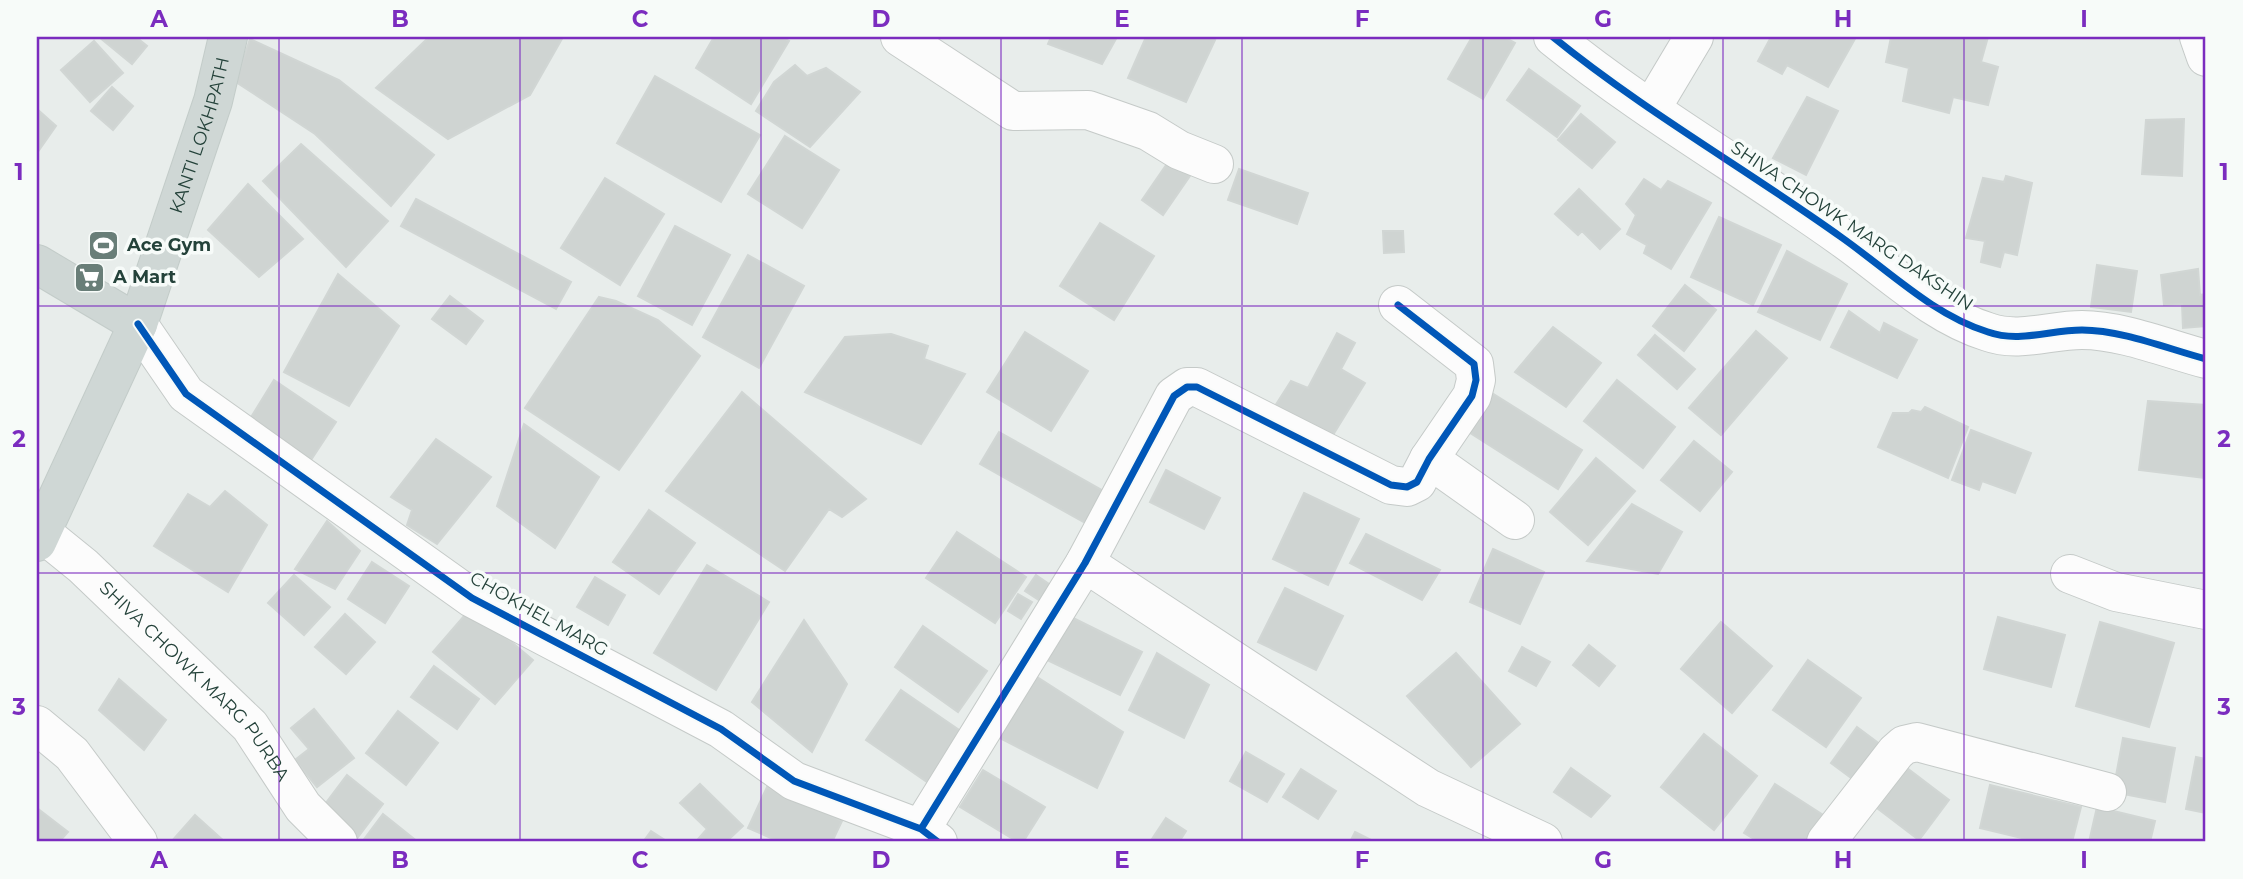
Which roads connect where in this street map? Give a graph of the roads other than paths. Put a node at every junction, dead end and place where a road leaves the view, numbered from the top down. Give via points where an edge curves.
1 (228, 37) edge
2 (900, 37) edge
3 (1553, 37) edge
4 (1694, 37) edge
5 (2199, 37) edge
6 (2206, 57) edge
7 (1651, 109) junction
8 (1213, 164) dead end
9 (37, 264) edge
10 (1398, 305) dead end
11 (138, 324) junction
12 (2206, 359) edge
13 (1429, 459) junction
14 (1515, 520) dead end
15 (39, 537) edge
16 (1084, 563) junction
17 (2070, 574) dead end
18 (2206, 610) edge
19 (37, 725) edge
20 (2106, 792) dead end
21 (930, 836) edge
22 (138, 842) edge
23 (338, 842) edge
24 (1543, 842) edge
25 (1826, 842) edge

1 - 11 main road, KANTI LOKHPATH via 214,101
2 - 8 street via 1013,111 1088,110 1148,131
3 - 7 street, SHIVA CHOWK MARG DAKSHIN
4 - 7 street
5 - 6 street
7 - 12 street, SHIVA CHOWK MARG DAKSHIN via 1968,325 2014,338 2084,330 2113,334
9 - 11 main road
10 - 13 street via 1474,365 1472,396
11 - 15 main road, KANTI LOKHPATH
11 - 21 street, CHOKHEL MARG via 186,394 472,598 721,729 794,781
13 - 14 street
13 - 16 street via 1417,482 1407,487 1391,485 1197,387 1188,387 1174,396
15 - 23 street, SHIVA CHOWK MARG PURBA via 83,566 250,726 303,807
16 - 21 street
16 - 24 street via 1427,788
17 - 18 street via 2116,592
19 - 22 street via 72,754
20 - 25 street via 1917,742 1896,752

